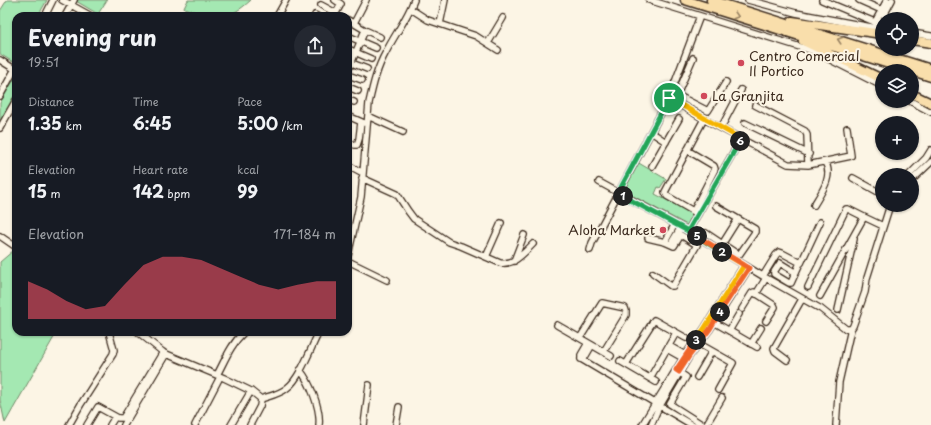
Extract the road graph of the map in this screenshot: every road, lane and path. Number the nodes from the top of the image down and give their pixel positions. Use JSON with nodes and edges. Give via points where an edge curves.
{"nodes":[{"id":1,"x":54,"y":0,"type":"edge"},
{"id":2,"x":62,"y":0,"type":"edge"},
{"id":3,"x":286,"y":0,"type":"edge"},
{"id":4,"x":335,"y":0,"type":"edge"},
{"id":5,"x":366,"y":0,"type":"edge"},
{"id":6,"x":414,"y":0,"type":"edge"},
{"id":7,"x":445,"y":0,"type":"edge"},
{"id":8,"x":649,"y":0,"type":"edge"},
{"id":9,"x":685,"y":0,"type":"edge"},
{"id":10,"x":711,"y":0,"type":"edge"},
{"id":11,"x":748,"y":0,"type":"edge"},
{"id":12,"x":822,"y":0,"type":"edge"},
{"id":13,"x":859,"y":0,"type":"edge"},
{"id":14,"x":887,"y":0,"type":"edge"},
{"id":15,"x":892,"y":0,"type":"edge"},
{"id":16,"x":72,"y":2,"type":"edge"},
{"id":17,"x":321,"y":5,"type":"dead end"},
{"id":18,"x":884,"y":11,"type":"junction"},
{"id":19,"x":46,"y":12,"type":"edge"},
{"id":20,"x":67,"y":12,"type":"edge"},
{"id":21,"x":86,"y":12,"type":"edge"},
{"id":22,"x":279,"y":12,"type":"edge"},
{"id":23,"x":332,"y":12,"type":"edge"},
{"id":24,"x":338,"y":12,"type":"edge"},
{"id":25,"x":410,"y":12,"type":"junction"},
{"id":26,"x":700,"y":16,"type":"junction"},
{"id":27,"x":503,"y":18,"type":"dead end"},
{"id":28,"x":875,"y":22,"type":"edge"},
{"id":29,"x":354,"y":23,"type":"joint"},
{"id":30,"x":774,"y":23,"type":"junction"},
{"id":31,"x":440,"y":24,"type":"junction"},
{"id":32,"x":875,"y":28,"type":"edge"},
{"id":33,"x":365,"y":30,"type":"junction"},
{"id":34,"x":875,"y":33,"type":"edge"},
{"id":35,"x":919,"y":34,"type":"edge"},
{"id":36,"x":931,"y":36,"type":"edge"},
{"id":37,"x":380,"y":37,"type":"dead end"},
{"id":38,"x":352,"y":38,"type":"edge"},
{"id":39,"x":360,"y":41,"type":"junction"},
{"id":40,"x":919,"y":41,"type":"edge"},
{"id":41,"x":488,"y":43,"type":"junction"},
{"id":42,"x":931,"y":43,"type":"edge"},
{"id":43,"x":376,"y":48,"type":"dead end"},
{"id":44,"x":352,"y":50,"type":"edge"},
{"id":45,"x":498,"y":50,"type":"dead end"},
{"id":46,"x":356,"y":52,"type":"junction"},
{"id":47,"x":692,"y":58,"type":"dead end"},
{"id":48,"x":352,"y":59,"type":"edge"},
{"id":49,"x":371,"y":59,"type":"dead end"},
{"id":50,"x":0,"y":60,"type":"edge"},
{"id":51,"x":352,"y":63,"type":"edge"},
{"id":52,"x":891,"y":64,"type":"edge"},
{"id":53,"x":12,"y":67,"type":"edge"},
{"id":54,"x":367,"y":69,"type":"dead end"},
{"id":55,"x":931,"y":69,"type":"edge"},
{"id":56,"x":919,"y":74,"type":"edge"},
{"id":57,"x":875,"y":75,"type":"edge"},
{"id":58,"x":12,"y":76,"type":"edge"},
{"id":59,"x":352,"y":76,"type":"edge"},
{"id":60,"x":931,"y":78,"type":"edge"},
{"id":61,"x":362,"y":80,"type":"dead end"},
{"id":62,"x":726,"y":82,"type":"dead end"},
{"id":63,"x":875,"y":82,"type":"edge"},
{"id":64,"x":352,"y":89,"type":"edge"},
{"id":65,"x":675,"y":90,"type":"junction"},
{"id":66,"x":741,"y":90,"type":"dead end"},
{"id":67,"x":358,"y":91,"type":"dead end"},
{"id":68,"x":0,"y":96,"type":"edge"},
{"id":69,"x":919,"y":97,"type":"edge"},
{"id":70,"x":669,"y":98,"type":"junction"},
{"id":71,"x":931,"y":103,"type":"edge"},
{"id":72,"x":755,"y":105,"type":"dead end"},
{"id":73,"x":919,"y":106,"type":"edge"},
{"id":74,"x":12,"y":107,"type":"edge"},
{"id":75,"x":931,"y":112,"type":"edge"},
{"id":76,"x":368,"y":116,"type":"junction"},
{"id":77,"x":352,"y":118,"type":"edge"},
{"id":78,"x":679,"y":118,"type":"dead end"},
{"id":79,"x":704,"y":119,"type":"junction"},
{"id":80,"x":361,"y":122,"type":"junction"},
{"id":81,"x":745,"y":123,"type":"dead end"},
{"id":82,"x":367,"y":124,"type":"junction"},
{"id":83,"x":0,"y":128,"type":"edge"},
{"id":84,"x":721,"y":128,"type":"junction"},
{"id":85,"x":847,"y":128,"type":"dead end"},
{"id":86,"x":404,"y":132,"type":"dead end"},
{"id":87,"x":650,"y":134,"type":"junction"},
{"id":88,"x":741,"y":139,"type":"junction"},
{"id":89,"x":666,"y":142,"type":"junction"},
{"id":90,"x":352,"y":144,"type":"edge"},
{"id":91,"x":687,"y":150,"type":"junction"},
{"id":92,"x":931,"y":152,"type":"edge"},
{"id":93,"x":808,"y":154,"type":"junction"},
{"id":94,"x":825,"y":162,"type":"junction"},
{"id":95,"x":931,"y":162,"type":"edge"},
{"id":96,"x":808,"y":165,"type":"junction"},
{"id":97,"x":652,"y":166,"type":"dead end"},
{"id":98,"x":917,"y":168,"type":"edge"},
{"id":99,"x":352,"y":169,"type":"edge"},
{"id":100,"x":919,"y":173,"type":"edge"},
{"id":101,"x":363,"y":176,"type":"junction"},
{"id":102,"x":853,"y":178,"type":"dead end"},
{"id":103,"x":599,"y":182,"type":"dead end"},
{"id":104,"x":875,"y":190,"type":"edge"},
{"id":105,"x":618,"y":193,"type":"junction"},
{"id":106,"x":814,"y":205,"type":"dead end"},
{"id":107,"x":716,"y":206,"type":"dead end"},
{"id":108,"x":695,"y":208,"type":"dead end"},
{"id":109,"x":888,"y":212,"type":"edge"},
{"id":110,"x":698,"y":214,"type":"junction"},
{"id":111,"x":864,"y":217,"type":"junction"},
{"id":112,"x":738,"y":219,"type":"junction"},
{"id":113,"x":820,"y":222,"type":"dead end"},
{"id":114,"x":501,"y":223,"type":"dead end"},
{"id":115,"x":678,"y":226,"type":"junction"},
{"id":116,"x":883,"y":226,"type":"junction"},
{"id":117,"x":688,"y":231,"type":"junction"},
{"id":118,"x":856,"y":231,"type":"junction"},
{"id":119,"x":706,"y":233,"type":"dead end"},
{"id":120,"x":524,"y":235,"type":"dead end"},
{"id":121,"x":0,"y":236,"type":"edge"},
{"id":122,"x":352,"y":238,"type":"edge"},
{"id":123,"x":648,"y":238,"type":"dead end"},
{"id":124,"x":12,"y":244,"type":"edge"},
{"id":125,"x":533,"y":244,"type":"dead end"},
{"id":126,"x":668,"y":244,"type":"junction"},
{"id":127,"x":722,"y":244,"type":"junction"},
{"id":128,"x":718,"y":249,"type":"junction"},
{"id":129,"x":590,"y":250,"type":"dead end"},
{"id":130,"x":486,"y":257,"type":"junction"},
{"id":131,"x":514,"y":261,"type":"junction"},
{"id":132,"x":352,"y":262,"type":"edge"},
{"id":133,"x":800,"y":264,"type":"dead end"},
{"id":134,"x":746,"y":266,"type":"junction"},
{"id":135,"x":793,"y":271,"type":"dead end"},
{"id":136,"x":653,"y":273,"type":"dead end"},
{"id":137,"x":764,"y":277,"type":"junction"},
{"id":138,"x":387,"y":280,"type":"dead end"},
{"id":139,"x":808,"y":287,"type":"dead end"},
{"id":140,"x":756,"y":294,"type":"junction"},
{"id":141,"x":820,"y":296,"type":"dead end"},
{"id":142,"x":802,"y":299,"type":"junction"},
{"id":143,"x":838,"y":310,"type":"dead end"},
{"id":144,"x":766,"y":321,"type":"dead end"},
{"id":145,"x":714,"y":322,"type":"junction"},
{"id":146,"x":557,"y":325,"type":"dead end"},
{"id":147,"x":761,"y":328,"type":"dead end"},
{"id":148,"x":851,"y":329,"type":"junction"},
{"id":149,"x":729,"y":331,"type":"junction"},
{"id":150,"x":676,"y":333,"type":"junction"},
{"id":151,"x":110,"y":336,"type":"edge"},
{"id":152,"x":143,"y":336,"type":"edge"},
{"id":153,"x":239,"y":336,"type":"edge"},
{"id":154,"x":317,"y":336,"type":"edge"},
{"id":155,"x":580,"y":338,"type":"junction"},
{"id":156,"x":686,"y":338,"type":"dead end"},
{"id":157,"x":697,"y":342,"type":"junction"},
{"id":158,"x":590,"y":344,"type":"junction"},
{"id":159,"x":668,"y":347,"type":"junction"},
{"id":160,"x":604,"y":351,"type":"junction"},
{"id":161,"x":712,"y":351,"type":"junction"},
{"id":162,"x":164,"y":353,"type":"junction"},
{"id":163,"x":611,"y":356,"type":"dead end"},
{"id":164,"x":684,"y":356,"type":"junction"},
{"id":165,"x":787,"y":360,"type":"dead end"},
{"id":166,"x":620,"y":361,"type":"dead end"},
{"id":167,"x":626,"y":364,"type":"junction"},
{"id":168,"x":300,"y":370,"type":"junction"},
{"id":169,"x":678,"y":371,"type":"junction"},
{"id":170,"x":219,"y":376,"type":"junction"},
{"id":171,"x":697,"y":377,"type":"dead end"},
{"id":172,"x":650,"y":378,"type":"junction"},
{"id":173,"x":656,"y":382,"type":"dead end"},
{"id":174,"x":369,"y":385,"type":"dead end"},
{"id":175,"x":718,"y":390,"type":"dead end"},
{"id":176,"x":251,"y":391,"type":"junction"},
{"id":177,"x":722,"y":398,"type":"dead end"},
{"id":178,"x":261,"y":399,"type":"junction"},
{"id":179,"x":658,"y":404,"type":"junction"},
{"id":180,"x":398,"y":407,"type":"dead end"},
{"id":181,"x":115,"y":417,"type":"junction"},
{"id":182,"x":69,"y":425,"type":"edge"},
{"id":183,"x":87,"y":425,"type":"edge"},
{"id":184,"x":110,"y":425,"type":"edge"},
{"id":185,"x":124,"y":425,"type":"edge"},
{"id":186,"x":195,"y":425,"type":"edge"},
{"id":187,"x":231,"y":425,"type":"edge"},
{"id":188,"x":250,"y":425,"type":"edge"},
{"id":189,"x":320,"y":425,"type":"edge"},
{"id":190,"x":364,"y":425,"type":"edge"},
{"id":191,"x":396,"y":425,"type":"edge"},
{"id":192,"x":642,"y":425,"type":"edge"},
{"id":193,"x":651,"y":425,"type":"edge"},
{"id":194,"x":692,"y":425,"type":"edge"},
{"id":195,"x":705,"y":425,"type":"edge"},
{"id":196,"x":836,"y":425,"type":"edge"}],
"edges":[{"from":1,"to":19,"type":"street"},
{"from":2,"to":16,"type":"street"},
{"from":3,"to":22,"type":"street"},
{"from":4,"to":24,"type":"street","via":[[341,4]]},
{"from":5,"to":29,"type":"street"},
{"from":6,"to":25,"type":"street"},
{"from":7,"to":31,"type":"street"},
{"from":8,"to":26,"type":"street"},
{"from":9,"to":30,"type":"highway","one_way":true},
{"from":10,"to":30,"type":"highway"},
{"from":11,"to":32,"type":"street","via":[[796,13]]},
{"from":12,"to":28,"type":"street"},
{"from":13,"to":18,"type":"street"},
{"from":14,"to":18,"type":"street"},
{"from":15,"to":18,"type":"street"},
{"from":16,"to":20,"type":"street"},
{"from":16,"to":21,"type":"street"},
{"from":17,"to":23,"type":"street"},
{"from":25,"to":31,"type":"street"},
{"from":25,"to":76,"type":"street","via":[[386,52],[376,76]]},
{"from":26,"to":63,"type":"street","via":[[813,51]]},
{"from":26,"to":65,"type":"street"},
{"from":27,"to":41,"type":"street"},
{"from":29,"to":33,"type":"street"},
{"from":30,"to":34,"type":"highway","via":[[794,21]]},
{"from":30,"to":52,"type":"highway"},
{"from":55,"to":30,"type":"highway","one_way":true},
{"from":30,"to":57,"type":"highway"},
{"from":31,"to":41,"type":"street","via":[[469,32]]},
{"from":33,"to":37,"type":"street"},
{"from":33,"to":39,"type":"street"},
{"from":35,"to":36,"type":"street"},
{"from":38,"to":39,"type":"street"},
{"from":39,"to":43,"type":"street"},
{"from":39,"to":46,"type":"street"},
{"from":40,"to":42,"type":"highway"},
{"from":41,"to":45,"type":"street"},
{"from":44,"to":46,"type":"street"},
{"from":46,"to":48,"type":"street"},
{"from":46,"to":49,"type":"street"},
{"from":47,"to":65,"type":"street"},
{"from":50,"to":53,"type":"street"},
{"from":51,"to":54,"type":"street"},
{"from":56,"to":60,"type":"highway"},
{"from":58,"to":68,"type":"street"},
{"from":59,"to":61,"type":"street"},
{"from":62,"to":65,"type":"street","via":[[708,111],[677,95]]},
{"from":64,"to":67,"type":"street"},
{"from":65,"to":70,"type":"street"},
{"from":66,"to":84,"type":"street"},
{"from":69,"to":71,"type":"highway"},
{"from":70,"to":79,"type":"street"},
{"from":70,"to":87,"type":"street"},
{"from":72,"to":93,"type":"street","via":[[805,131]]},
{"from":73,"to":75,"type":"street"},
{"from":74,"to":83,"type":"street"},
{"from":76,"to":82,"type":"street"},
{"from":76,"to":86,"type":"street"},
{"from":77,"to":80,"type":"street"},
{"from":78,"to":89,"type":"street"},
{"from":79,"to":84,"type":"street"},
{"from":79,"to":91,"type":"street"},
{"from":80,"to":82,"type":"street"},
{"from":80,"to":90,"type":"street","via":[[357,145]]},
{"from":81,"to":93,"type":"street"},
{"from":82,"to":101,"type":"street"},
{"from":84,"to":88,"type":"street"},
{"from":85,"to":94,"type":"street","via":[[851,156]]},
{"from":87,"to":89,"type":"street"},
{"from":87,"to":105,"type":"street"},
{"from":88,"to":96,"type":"street","via":[[788,164]]},
{"from":88,"to":110,"type":"street"},
{"from":89,"to":97,"type":"street"},
{"from":91,"to":108,"type":"street","via":[[716,169]]},
{"from":91,"to":110,"type":"street","via":[[667,188],[666,196]]},
{"from":92,"to":98,"type":"street"},
{"from":93,"to":96,"type":"street"},
{"from":94,"to":96,"type":"street"},
{"from":94,"to":106,"type":"street","via":[[828,167],[827,178]]},
{"from":95,"to":100,"type":"street"},
{"from":99,"to":101,"type":"street"},
{"from":101,"to":122,"type":"street"},
{"from":101,"to":130,"type":"street","via":[[397,194],[414,219],[449,242]]},
{"from":102,"to":104,"type":"street"},
{"from":103,"to":105,"type":"street"},
{"from":105,"to":115,"type":"street"},
{"from":105,"to":129,"type":"street"},
{"from":107,"to":112,"type":"street"},
{"from":109,"to":116,"type":"street"},
{"from":110,"to":117,"type":"street"},
{"from":111,"to":116,"type":"street"},
{"from":111,"to":118,"type":"street"},
{"from":111,"to":139,"type":"street","via":[[846,209]]},
{"from":112,"to":127,"type":"street"},
{"from":112,"to":127,"type":"street","via":[[756,232],[739,255]]},
{"from":113,"to":137,"type":"street","via":[[801,263],[779,252]]},
{"from":114,"to":130,"type":"street"},
{"from":115,"to":117,"type":"street"},
{"from":115,"to":126,"type":"street"},
{"from":116,"to":148,"type":"street","via":[[867,278],[866,292]]},
{"from":117,"to":128,"type":"street"},
{"from":118,"to":141,"type":"street"},
{"from":118,"to":143,"type":"street"},
{"from":119,"to":127,"type":"street"},
{"from":120,"to":131,"type":"street"},
{"from":121,"to":124,"type":"street"},
{"from":123,"to":126,"type":"street"},
{"from":125,"to":131,"type":"street"},
{"from":126,"to":136,"type":"street","via":[[674,246],[681,235],[697,245],[673,286]]},
{"from":127,"to":128,"type":"street"},
{"from":128,"to":134,"type":"street"},
{"from":130,"to":131,"type":"street","via":[[504,264]]},
{"from":132,"to":138,"type":"street"},
{"from":133,"to":135,"type":"street","via":[[791,283],[774,272],[780,263]]},
{"from":134,"to":137,"type":"street"},
{"from":134,"to":145,"type":"street"},
{"from":134,"to":157,"type":"street"},
{"from":137,"to":140,"type":"street"},
{"from":137,"to":142,"type":"street"},
{"from":140,"to":144,"type":"street","via":[[775,307]]},
{"from":140,"to":149,"type":"street","via":[[753,292]]},
{"from":142,"to":148,"type":"street","via":[[821,309],[846,329]]},
{"from":142,"to":165,"type":"street","via":[[774,348],[774,351]]},
{"from":145,"to":149,"type":"street"},
{"from":145,"to":157,"type":"street","via":[[708,333]]},
{"from":146,"to":155,"type":"street"},
{"from":147,"to":149,"type":"street","via":[[754,345]]},
{"from":148,"to":196,"type":"street","via":[[839,382]]},
{"from":150,"to":156,"type":"street"},
{"from":150,"to":159,"type":"street"},
{"from":150,"to":167,"type":"street","via":[[654,320]]},
{"from":151,"to":182,"type":"street","via":[[113,354]]},
{"from":152,"to":162,"type":"street"},
{"from":153,"to":170,"type":"street","via":[[231,347]]},
{"from":154,"to":168,"type":"street"},
{"from":155,"to":158,"type":"street"},
{"from":155,"to":160,"type":"street","via":[[602,303],[622,307],[626,314]]},
{"from":157,"to":161,"type":"street"},
{"from":157,"to":164,"type":"street"},
{"from":157,"to":169,"type":"street"},
{"from":158,"to":160,"type":"street"},
{"from":158,"to":179,"type":"street","via":[[580,359]]},
{"from":159,"to":164,"type":"street"},
{"from":159,"to":172,"type":"street"},
{"from":160,"to":163,"type":"street"},
{"from":161,"to":171,"type":"street"},
{"from":161,"to":175,"type":"street","via":[[733,363]]},
{"from":162,"to":170,"type":"street"},
{"from":162,"to":181,"type":"street","via":[[123,418]]},
{"from":162,"to":185,"type":"street"},
{"from":164,"to":169,"type":"street"},
{"from":166,"to":167,"type":"street"},
{"from":167,"to":172,"type":"street"},
{"from":168,"to":178,"type":"street","via":[[288,388]]},
{"from":168,"to":189,"type":"street","via":[[307,380],[318,410]]},
{"from":169,"to":179,"type":"street"},
{"from":169,"to":195,"type":"street","via":[[686,377],[670,404]]},
{"from":170,"to":176,"type":"street"},
{"from":170,"to":186,"type":"street"},
{"from":172,"to":173,"type":"street"},
{"from":174,"to":190,"type":"street"},
{"from":176,"to":178,"type":"street"},
{"from":176,"to":187,"type":"street"},
{"from":177,"to":195,"type":"street"},
{"from":178,"to":188,"type":"street"},
{"from":179,"to":192,"type":"street"},
{"from":179,"to":193,"type":"street"},
{"from":179,"to":194,"type":"street"},
{"from":180,"to":191,"type":"street"},
{"from":181,"to":183,"type":"street","via":[[99,405]]},
{"from":181,"to":184,"type":"street"}]}
